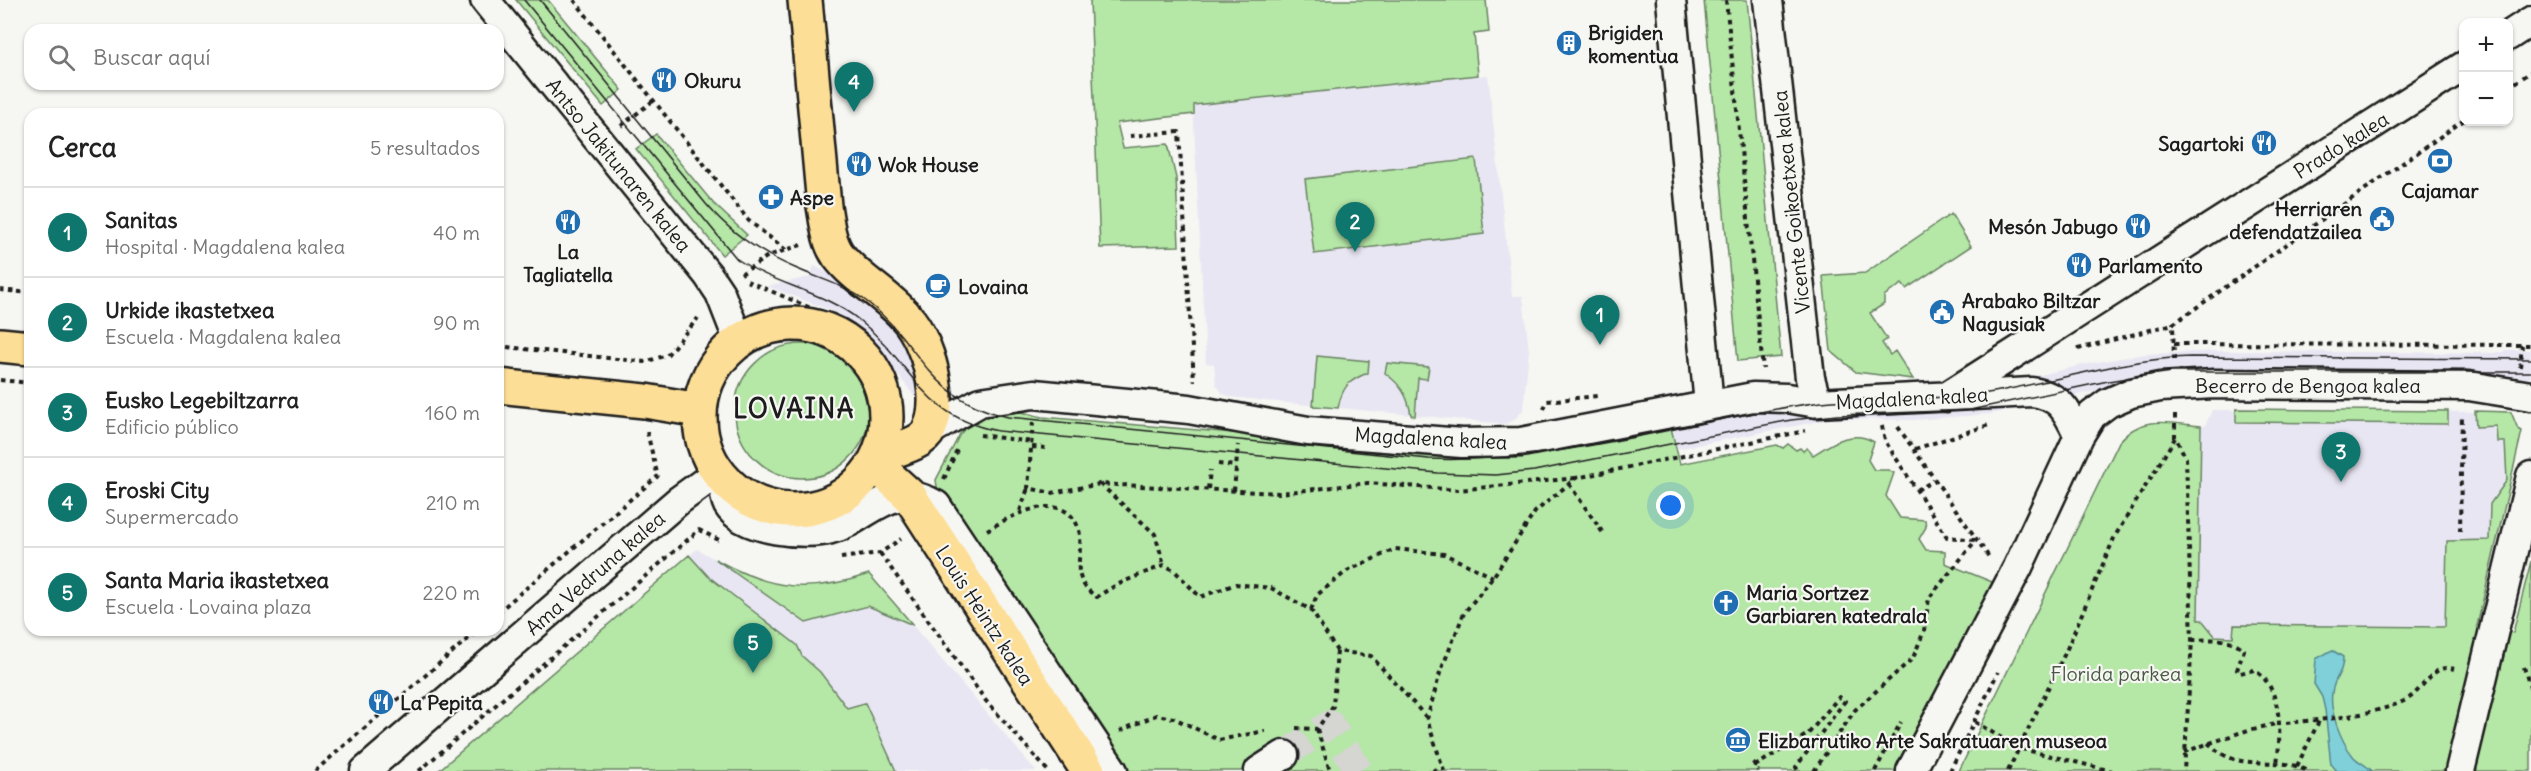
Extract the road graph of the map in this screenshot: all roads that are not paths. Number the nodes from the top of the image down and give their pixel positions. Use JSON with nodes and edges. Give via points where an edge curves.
{"nodes":[{"id":1,"x":485,"y":0,"type":"edge"},
{"id":2,"x":805,"y":0,"type":"edge"},
{"id":3,"x":1671,"y":0,"type":"edge"},
{"id":4,"x":1768,"y":0,"type":"edge"},
{"id":5,"x":2531,"y":21,"type":"edge"},
{"id":6,"x":2513,"y":33,"type":"edge"},
{"id":7,"x":2459,"y":69,"type":"edge"},
{"id":8,"x":738,"y":339,"type":"junction"},
{"id":9,"x":0,"y":345,"type":"edge"},
{"id":10,"x":24,"y":347,"type":"edge"},
{"id":11,"x":504,"y":387,"type":"edge"},
{"id":12,"x":2531,"y":396,"type":"edge"},
{"id":13,"x":1944,"y":398,"type":"junction"},
{"id":14,"x":1816,"y":403,"type":"junction"},
{"id":15,"x":1709,"y":405,"type":"junction"},
{"id":16,"x":699,"y":410,"type":"junction"},
{"id":17,"x":2085,"y":426,"type":"junction"},
{"id":18,"x":929,"y":431,"type":"junction"},
{"id":19,"x":879,"y":460,"type":"junction"},
{"id":20,"x":721,"y":475,"type":"junction"},
{"id":21,"x":2531,"y":476,"type":"edge"},
{"id":22,"x":909,"y":495,"type":"junction"},
{"id":23,"x":1280,"y":742,"type":"tunnel mouth"},
{"id":24,"x":365,"y":771,"type":"edge"},
{"id":25,"x":1088,"y":771,"type":"edge"},
{"id":26,"x":1113,"y":771,"type":"edge"},
{"id":27,"x":1259,"y":771,"type":"edge"},
{"id":28,"x":1911,"y":771,"type":"edge"},
{"id":29,"x":2460,"y":771,"type":"edge"}],
"edges":[{"from":1,"to":8,"type":"street","name":"Antso Jakitunaren kalea","via":[[708,274]]},
{"from":2,"to":18,"type":"main road","via":[[830,238],[838,255],[908,319],[921,342],[934,379]]},
{"from":3,"to":15,"type":"street"},
{"from":4,"to":14,"type":"street","name":"Vicente Goikoetxea kalea","via":[[1810,378]]},
{"from":5,"to":6,"type":"street"},
{"from":7,"to":13,"type":"street","name":"Prado kalea"},
{"from":8,"to":16,"type":"main road","via":[[718,358],[705,382]]},
{"from":8,"to":19,"type":"main road","via":[[767,324],[785,322],[804,324],[848,343],[879,378],[884,397]]},
{"from":9,"to":10,"type":"main road"},
{"from":11,"to":16,"type":"main road"},
{"from":12,"to":17,"type":"street","name":"Becerro de Bengoa kalea","via":[[2469,386],[2418,384],[2174,386],[2131,393]]},
{"from":13,"to":14,"type":"street","name":"Magdalena kalea"},
{"from":13,"to":17,"type":"street","name":"Magdalena kalea","via":[[2047,394]]},
{"from":14,"to":15,"type":"street","name":"Magdalena kalea","via":[[1754,397]]},
{"from":15,"to":18,"type":"street","name":"Magdalena kalea","via":[[1521,442],[1462,443],[1308,431],[1189,409],[1034,394],[980,402]]},
{"from":16,"to":20,"type":"main road","via":[[700,432],[707,453]]},
{"from":17,"to":28,"type":"street","via":[[2018,567]]},
{"from":18,"to":19,"type":"main road","name":"Magdalena kalea"},
{"from":19,"to":20,"type":"main road","via":[[863,482],[845,495],[821,506],[794,510],[767,506],[743,495]]},
{"from":19,"to":22,"type":"main road","name":"Louis Heintz kalea"},
{"from":20,"to":22,"type":"street","via":[[729,507],[746,519],[784,531],[831,530],[885,501]]},
{"from":20,"to":24,"type":"street","name":"Ama Vedruna kalea","via":[[678,501]]},
{"from":21,"to":29,"type":"street"},
{"from":22,"to":25,"type":"main road","name":"Louis Heintz kalea"},
{"from":22,"to":26,"type":"street","via":[[927,499],[944,514]]},
{"from":23,"to":27,"type":"street"}]}
